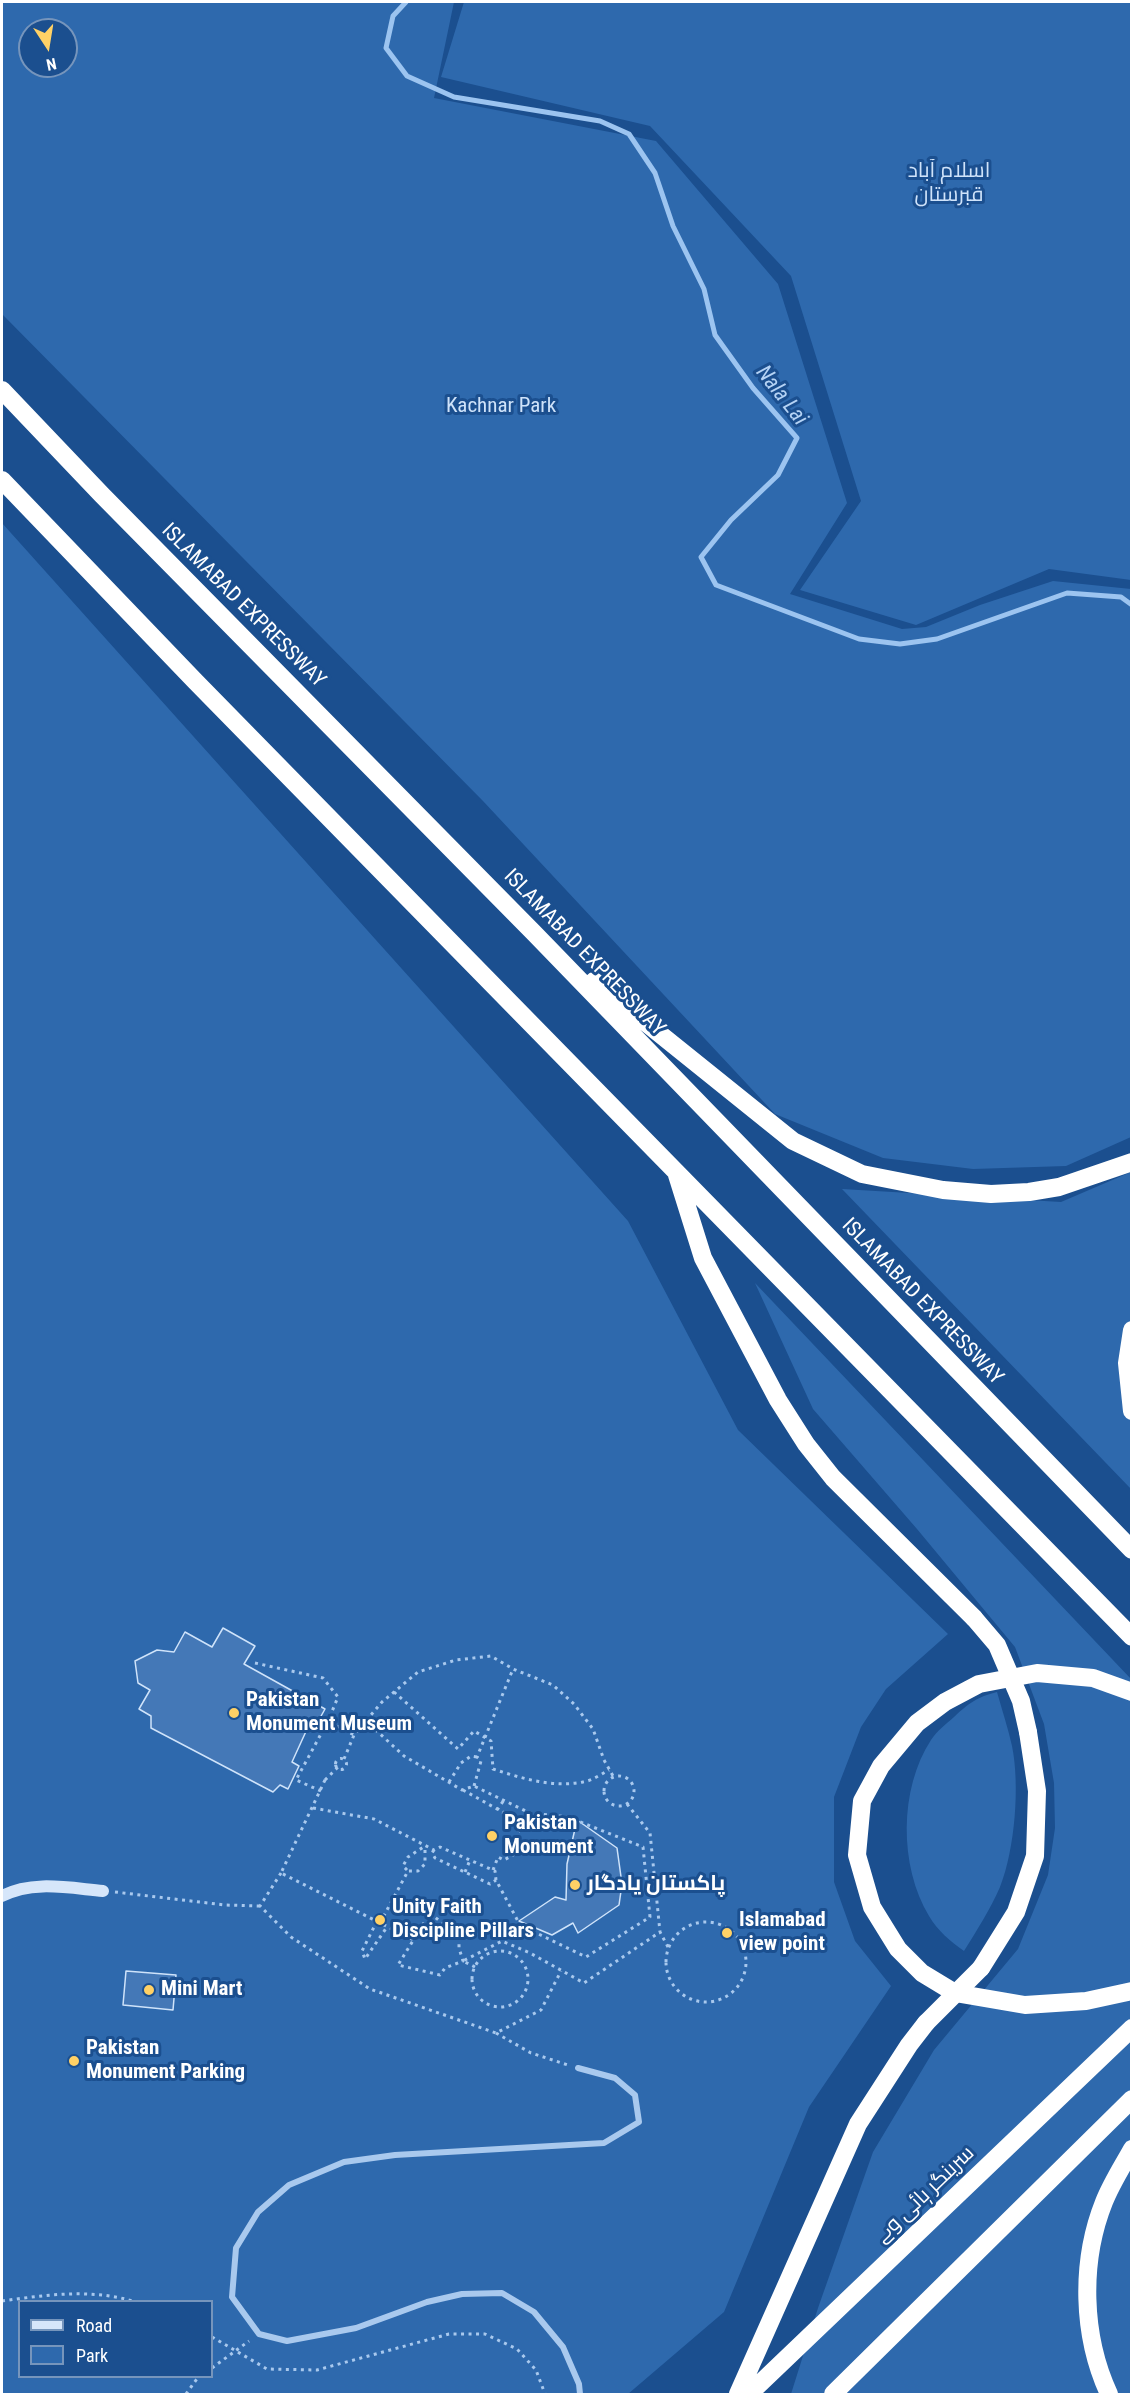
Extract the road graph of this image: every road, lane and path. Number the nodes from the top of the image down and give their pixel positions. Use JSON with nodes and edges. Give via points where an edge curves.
{"nodes":[{"id":1,"x":2,"y":390,"type":"edge"},
{"id":2,"x":2,"y":480,"type":"edge"},
{"id":3,"x":534,"y":933,"type":"junction"},
{"id":4,"x":1131,"y":1162,"type":"edge"},
{"id":5,"x":676,"y":1170,"type":"junction"},
{"id":6,"x":1131,"y":1330,"type":"edge"},
{"id":7,"x":1131,"y":1411,"type":"edge"},
{"id":8,"x":1131,"y":1550,"type":"edge"},
{"id":9,"x":1131,"y":1636,"type":"edge"},
{"id":10,"x":255,"y":1663,"type":"dead end"},
{"id":11,"x":513,"y":1670,"type":"junction"},
{"id":12,"x":394,"y":1692,"type":"junction"},
{"id":13,"x":1131,"y":1692,"type":"edge"},
{"id":14,"x":328,"y":1720,"type":"junction"},
{"id":15,"x":366,"y":1721,"type":"junction"},
{"id":16,"x":354,"y":1736,"type":"junction"},
{"id":17,"x":484,"y":1738,"type":"junction"},
{"id":18,"x":477,"y":1757,"type":"junction"},
{"id":19,"x":344,"y":1759,"type":"junction"},
{"id":20,"x":338,"y":1767,"type":"junction"},
{"id":21,"x":609,"y":1770,"type":"junction"},
{"id":22,"x":614,"y":1776,"type":"junction"},
{"id":23,"x":449,"y":1782,"type":"junction"},
{"id":24,"x":474,"y":1786,"type":"junction"},
{"id":25,"x":462,"y":1790,"type":"junction"},
{"id":26,"x":321,"y":1791,"type":"junction"},
{"id":27,"x":504,"y":1800,"type":"junction"},
{"id":28,"x":627,"y":1804,"type":"junction"},
{"id":29,"x":313,"y":1808,"type":"junction"},
{"id":30,"x":497,"y":1810,"type":"junction"},
{"id":31,"x":530,"y":1813,"type":"junction"},
{"id":32,"x":523,"y":1823,"type":"junction"},
{"id":33,"x":425,"y":1846,"type":"junction"},
{"id":34,"x":434,"y":1850,"type":"junction"},
{"id":35,"x":470,"y":1860,"type":"junction"},
{"id":36,"x":407,"y":1870,"type":"dead end"},
{"id":37,"x":493,"y":1870,"type":"junction"},
{"id":38,"x":465,"y":1872,"type":"junction"},
{"id":39,"x":281,"y":1873,"type":"junction"},
{"id":40,"x":496,"y":1880,"type":"junction"},
{"id":41,"x":103,"y":1891,"type":"joint"},
{"id":42,"x":2,"y":1896,"type":"edge"},
{"id":43,"x":260,"y":1906,"type":"junction"},
{"id":44,"x":378,"y":1922,"type":"junction"},
{"id":45,"x":387,"y":1927,"type":"junction"},
{"id":46,"x":660,"y":1932,"type":"junction"},
{"id":47,"x":414,"y":1940,"type":"junction"},
{"id":48,"x":668,"y":1947,"type":"junction"},
{"id":49,"x":463,"y":1961,"type":"junction"},
{"id":50,"x":475,"y":1967,"type":"junction"},
{"id":51,"x":561,"y":1971,"type":"junction"},
{"id":52,"x":1131,"y":1991,"type":"edge"},
{"id":53,"x":1131,"y":2028,"type":"edge"},
{"id":54,"x":496,"y":2033,"type":"junction"},
{"id":55,"x":578,"y":2068,"type":"joint"},
{"id":56,"x":1131,"y":2100,"type":"edge"},
{"id":57,"x":1131,"y":2149,"type":"edge"},
{"id":58,"x":130,"y":2300,"type":"edge"},
{"id":59,"x":2,"y":2301,"type":"edge"},
{"id":60,"x":259,"y":2334,"type":"junction"},
{"id":61,"x":213,"y":2338,"type":"edge"},
{"id":62,"x":235,"y":2351,"type":"junction"},
{"id":63,"x":213,"y":2367,"type":"edge"},
{"id":64,"x":198,"y":2378,"type":"edge"},
{"id":65,"x":186,"y":2394,"type":"edge"},
{"id":66,"x":545,"y":2394,"type":"edge"},
{"id":67,"x":580,"y":2394,"type":"edge"},
{"id":68,"x":738,"y":2394,"type":"edge"},
{"id":69,"x":749,"y":2394,"type":"edge"},
{"id":70,"x":833,"y":2394,"type":"edge"},
{"id":71,"x":1109,"y":2394,"type":"edge"}],
"edges":[{"from":1,"to":3,"type":"highway","name":"ISLAMABAD EXPRESSWAY"},
{"from":2,"to":5,"type":"highway"},
{"from":3,"to":4,"type":"highway","via":[[793,1141],[862,1174],[943,1190],[991,1194],[1059,1187]]},
{"from":3,"to":8,"type":"highway","name":"ISLAMABAD EXPRESSWAY"},
{"from":5,"to":9,"type":"highway"},
{"from":5,"to":68,"type":"highway","bridge":true,"via":[[703,1258],[778,1400],[806,1444],[833,1478],[997,1645],[1021,1701],[1037,1791],[1035,1856],[1016,1912],[981,1968],[909,2045],[858,2124]]},
{"from":6,"to":7,"type":"highway","via":[[1127,1363]]},
{"from":10,"to":14,"type":"path","via":[[323,1678],[338,1697]]},
{"from":11,"to":12,"type":"path","via":[[491,1656],[456,1660],[418,1672]]},
{"from":11,"to":17,"type":"path"},
{"from":11,"to":21,"type":"path","via":[[553,1685],[574,1704],[593,1729]]},
{"from":12,"to":15,"type":"path"},
{"from":12,"to":17,"type":"path","via":[[458,1749],[474,1731]]},
{"from":13,"to":52,"type":"highway","via":[[1093,1678],[1037,1673],[979,1684],[945,1702],[917,1723],[881,1766],[862,1801],[857,1855],[872,1907],[898,1949],[922,1973],[955,1993],[1025,2005],[1086,2001]]},
{"from":14,"to":16,"type":"path"},
{"from":14,"to":26,"type":"path","via":[[296,1780]]},
{"from":15,"to":16,"type":"path"},
{"from":15,"to":23,"type":"path","via":[[404,1756]]},
{"from":16,"to":19,"type":"path"},
{"from":17,"to":18,"type":"path"},
{"from":17,"to":21,"type":"path","via":[[491,1741],[492,1769],[531,1781],[584,1782]]},
{"from":18,"to":23,"type":"path","via":[[471,1756],[461,1763]]},
{"from":18,"to":24,"type":"path","via":[[481,1761]]},
{"from":19,"to":20,"type":"path","via":[[337,1760]]},
{"from":19,"to":20,"type":"path","via":[[346,1766]]},
{"from":20,"to":26,"type":"path","via":[[325,1780]]},
{"from":21,"to":22,"type":"path"},
{"from":22,"to":28,"type":"path","via":[[631,1782],[634,1791]]},
{"from":22,"to":28,"type":"path","via":[[606,1783],[605,1797],[617,1806]]},
{"from":23,"to":25,"type":"path"},
{"from":24,"to":25,"type":"path"},
{"from":24,"to":27,"type":"path"},
{"from":25,"to":30,"type":"path"},
{"from":26,"to":29,"type":"path"},
{"from":27,"to":30,"type":"path"},
{"from":27,"to":31,"type":"path"},
{"from":28,"to":46,"type":"path","via":[[650,1833]]},
{"from":29,"to":33,"type":"path","via":[[374,1819]]},
{"from":29,"to":39,"type":"path"},
{"from":30,"to":32,"type":"path"},
{"from":31,"to":32,"type":"path"},
{"from":31,"to":40,"type":"path","via":[[568,1817],[643,1847],[650,1917],[586,1957],[520,1925]]},
{"from":32,"to":37,"type":"path","via":[[515,1839],[520,1851],[504,1860],[498,1857]]},
{"from":33,"to":34,"type":"path"},
{"from":33,"to":36,"type":"path","via":[[408,1857],[403,1866]]},
{"from":33,"to":44,"type":"path","via":[[425,1864],[418,1871],[408,1871]]},
{"from":34,"to":35,"type":"path","via":[[440,1847]]},
{"from":34,"to":38,"type":"path","via":[[435,1858]]},
{"from":35,"to":37,"type":"path"},
{"from":35,"to":38,"type":"path"},
{"from":37,"to":40,"type":"path"},
{"from":38,"to":40,"type":"path","via":[[490,1884]]},
{"from":39,"to":43,"type":"path"},
{"from":39,"to":44,"type":"path"},
{"from":41,"to":42,"type":"street","via":[[36,1886]]},
{"from":41,"to":43,"type":"path"},
{"from":43,"to":54,"type":"path","via":[[291,1937],[370,1989]]},
{"from":44,"to":45,"type":"path"},
{"from":44,"to":45,"type":"path","via":[[362,1951],[365,1959]]},
{"from":45,"to":47,"type":"path"},
{"from":46,"to":48,"type":"path"},
{"from":46,"to":51,"type":"path","via":[[584,1983]]},
{"from":47,"to":49,"type":"path","via":[[430,1913],[459,1937]]},
{"from":47,"to":49,"type":"path","via":[[398,1965],[440,1975],[445,1968]]},
{"from":48,"to":48,"type":"path","via":[[681,1929],[692,1923],[719,1923],[731,1929],[746,1952],[743,1978],[736,1989],[713,2002],[687,1998],[668,1978]]},
{"from":49,"to":50,"type":"path"},
{"from":49,"to":51,"type":"path","via":[[502,1941]]},
{"from":50,"to":50,"type":"path","via":[[491,1952],[509,1952],[524,1962],[527,1989],[516,2003],[507,2007],[488,2005],[475,1991]]},
{"from":51,"to":54,"type":"path","via":[[540,2010]]},
{"from":53,"to":69,"type":"highway","name":"سرینگر ہائی وے"},
{"from":54,"to":55,"type":"path","via":[[531,2053]]},
{"from":55,"to":60,"type":"street","via":[[615,2078],[635,2095],[639,2122],[604,2143],[385,2156],[344,2162],[289,2185],[258,2212],[236,2248],[232,2297]]},
{"from":56,"to":70,"type":"highway"},
{"from":57,"to":71,"type":"highway","via":[[1104,2201],[1095,2229],[1086,2286],[1095,2353]]},
{"from":58,"to":59,"type":"path","via":[[67,2293]]},
{"from":60,"to":62,"type":"path"},
{"from":60,"to":67,"type":"street","via":[[287,2341],[356,2328],[427,2302],[462,2294],[502,2294],[534,2312],[563,2347]]},
{"from":61,"to":62,"type":"path"},
{"from":62,"to":63,"type":"path"},
{"from":62,"to":66,"type":"path","via":[[267,2369],[317,2370],[448,2334],[485,2334],[517,2349],[536,2370]]},
{"from":64,"to":65,"type":"path"}]}
